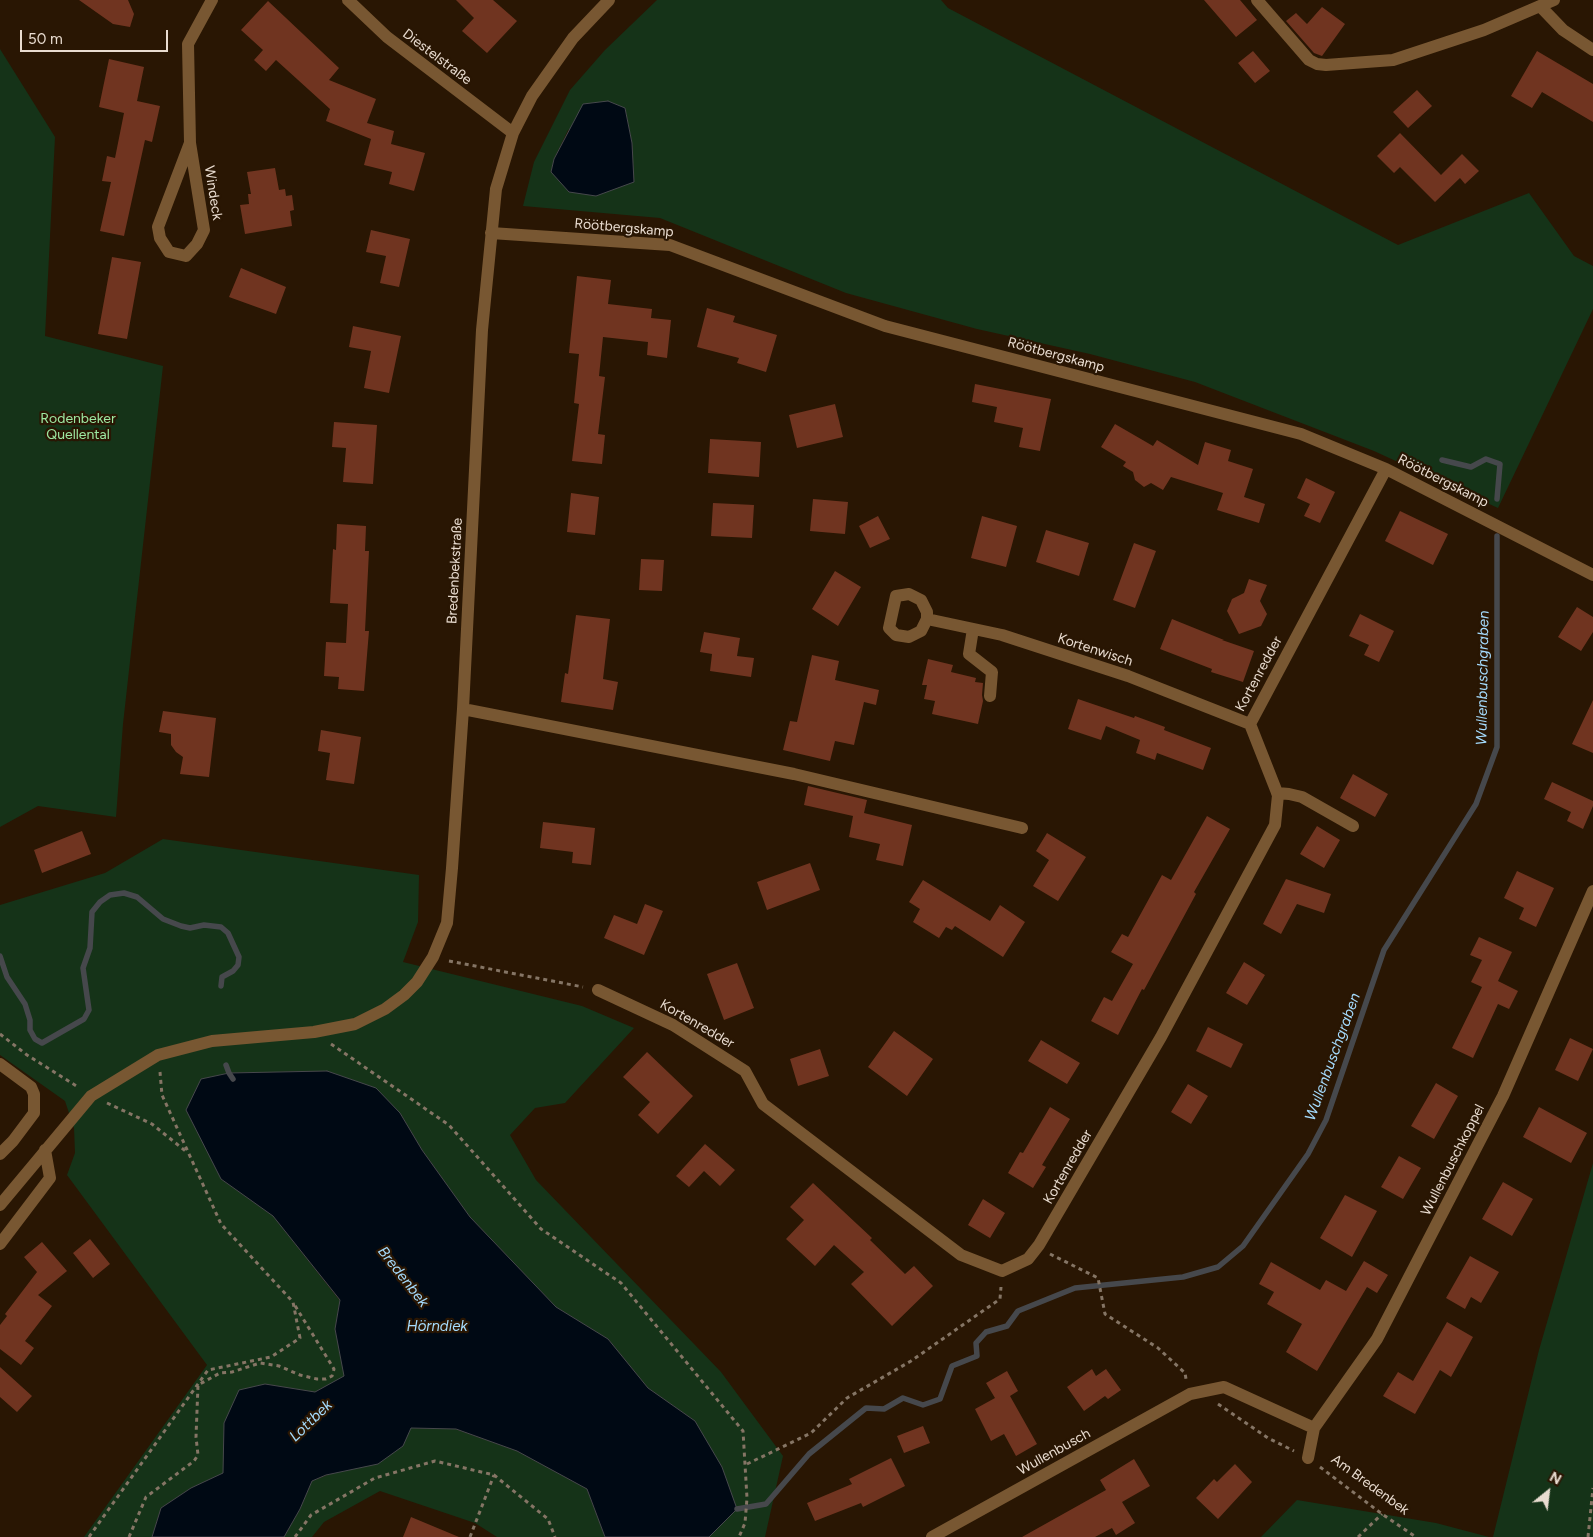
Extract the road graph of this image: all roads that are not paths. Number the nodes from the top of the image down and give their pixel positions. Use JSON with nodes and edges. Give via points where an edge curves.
{"nodes":[{"id":1,"x":212,"y":0,"type":"edge"},
{"id":2,"x":348,"y":0,"type":"edge"},
{"id":3,"x":609,"y":0,"type":"edge"},
{"id":4,"x":1257,"y":0,"type":"edge"},
{"id":5,"x":1554,"y":0,"type":"edge"},
{"id":6,"x":1540,"y":6,"type":"junction"},
{"id":7,"x":1593,"y":50,"type":"edge"},
{"id":8,"x":513,"y":133,"type":"junction"},
{"id":9,"x":190,"y":143,"type":"junction"},
{"id":10,"x":491,"y":233,"type":"junction"},
{"id":11,"x":1386,"y":469,"type":"junction"},
{"id":12,"x":1593,"y":576,"type":"edge"},
{"id":13,"x":927,"y":619,"type":"dead end"},
{"id":14,"x":973,"y":629,"type":"junction"},
{"id":15,"x":990,"y":696,"type":"dead end"},
{"id":16,"x":463,"y":709,"type":"junction"},
{"id":17,"x":1250,"y":724,"type":"junction"},
{"id":18,"x":1277,"y":794,"type":"junction"},
{"id":19,"x":1353,"y":826,"type":"dead end"},
{"id":20,"x":1022,"y":828,"type":"dead end"},
{"id":21,"x":1593,"y":891,"type":"edge"},
{"id":22,"x":598,"y":990,"type":"road end"},
{"id":23,"x":0,"y":1064,"type":"edge"},
{"id":24,"x":45,"y":1150,"type":"junction"},
{"id":25,"x":0,"y":1154,"type":"edge"},
{"id":26,"x":0,"y":1206,"type":"edge"},
{"id":27,"x":0,"y":1244,"type":"edge"},
{"id":28,"x":1314,"y":1428,"type":"junction"},
{"id":29,"x":1308,"y":1458,"type":"road end"},
{"id":30,"x":932,"y":1537,"type":"edge"}],
"edges":[{"from":1,"to":9,"type":"street","name":"Windeck","via":[[188,44]]},
{"from":2,"to":8,"type":"street","name":"Diestelstraße","via":[[387,37]]},
{"from":3,"to":8,"type":"street","name":"Bredenbekstraße","via":[[573,38],[532,96]]},
{"from":4,"to":6,"type":"street","via":[[1309,60],[1326,65],[1393,60],[1484,30]]},
{"from":5,"to":6,"type":"street"},
{"from":6,"to":7,"type":"street","via":[[1564,30]]},
{"from":8,"to":10,"type":"street","name":"Bredenbekstraße","via":[[496,189]]},
{"from":9,"to":9,"type":"street","name":"Windeck","via":[[158,227],[160,238],[169,252],[186,256],[198,244],[204,230]]},
{"from":10,"to":11,"type":"street","name":"Röötbergskamp","via":[[670,244],[886,326],[1301,434]]},
{"from":10,"to":16,"type":"street","name":"Bredenbekstraße","via":[[482,330]]},
{"from":11,"to":12,"type":"street","name":"Röötbergskamp"},
{"from":11,"to":17,"type":"street","name":"Kortenredder"},
{"from":13,"to":14,"type":"street","name":"Kortenwisch"},
{"from":14,"to":15,"type":"street","via":[[969,654],[992,672]]},
{"from":14,"to":17,"type":"street","name":"Kortenwisch","via":[[1002,635],[1128,676]]},
{"from":16,"to":20,"type":"street","via":[[794,774]]},
{"from":16,"to":24,"type":"street","name":"Bredenbekstraße","via":[[447,923],[433,958],[417,982],[385,1009],[356,1024],[314,1032],[212,1040],[158,1055],[90,1096]]},
{"from":17,"to":18,"type":"street","name":"Kortenredder"},
{"from":18,"to":19,"type":"street","via":[[1302,797]]},
{"from":18,"to":22,"type":"street","name":"Kortenredder","via":[[1275,825],[1161,1037],[1039,1245],[1028,1258],[1002,1271],[961,1255],[763,1104],[745,1070],[673,1025]]},
{"from":21,"to":28,"type":"street","name":"Wullenbuschkoppel","via":[[1499,1104],[1377,1339]]},
{"from":23,"to":25,"type":"street","via":[[31,1087],[34,1113]]},
{"from":24,"to":26,"type":"street","name":"Bredenbekstraße"},
{"from":24,"to":27,"type":"street","via":[[50,1178]]},
{"from":28,"to":29,"type":"street"},
{"from":28,"to":30,"type":"street","name":"Wullenbusch","via":[[1224,1387],[1196,1393]]}]}
